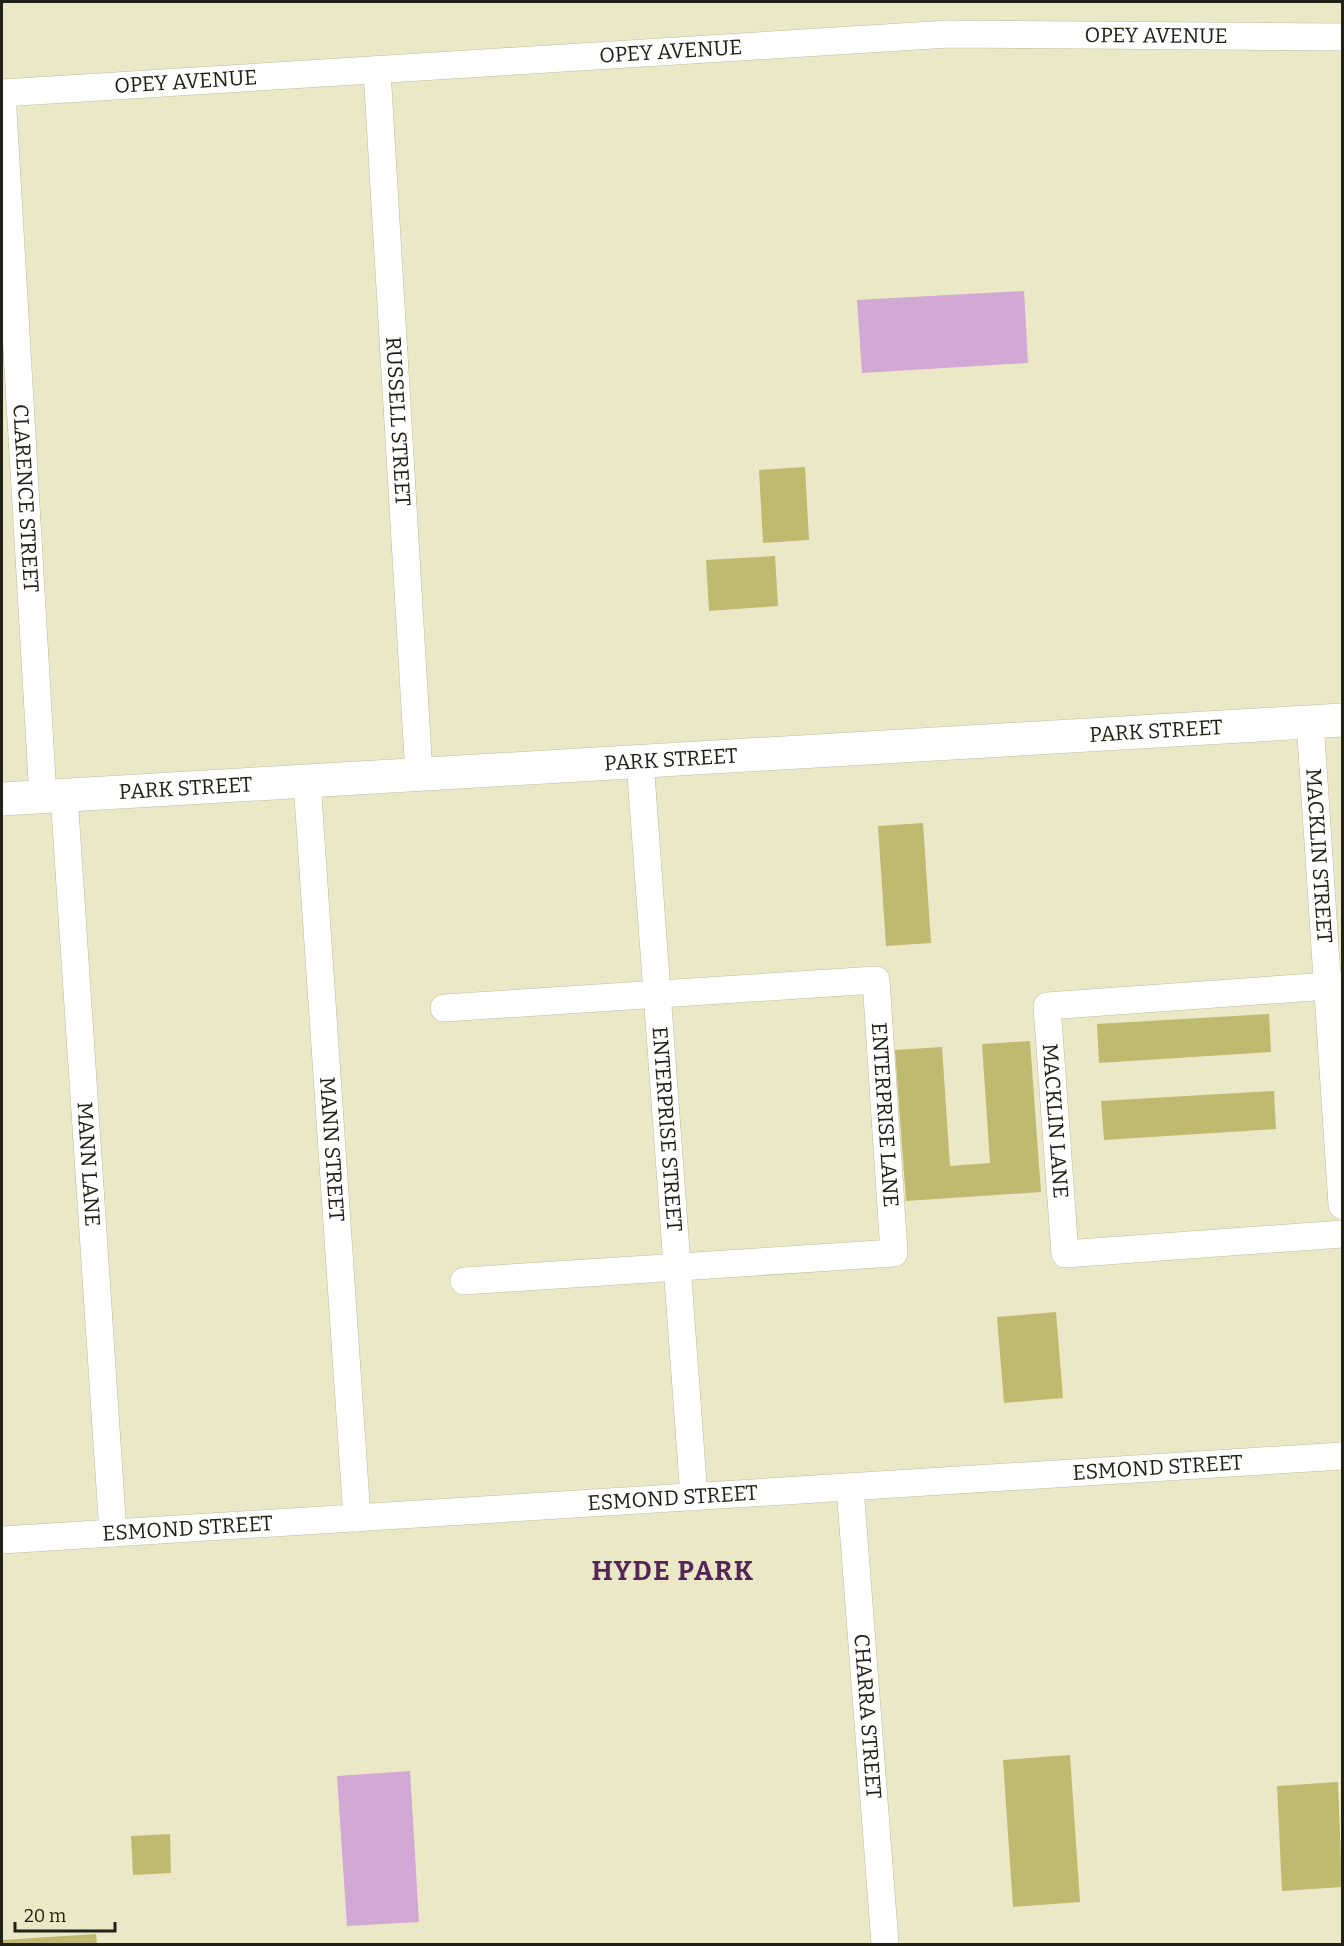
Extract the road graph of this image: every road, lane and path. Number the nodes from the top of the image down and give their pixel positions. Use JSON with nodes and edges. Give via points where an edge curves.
{"nodes":[{"id":1,"x":1342,"y":37,"type":"edge"},
{"id":2,"x":377,"y":70,"type":"junction"},
{"id":3,"x":2,"y":93,"type":"edge"},
{"id":4,"x":1342,"y":720,"type":"edge"},
{"id":5,"x":1310,"y":722,"type":"junction"},
{"id":6,"x":640,"y":761,"type":"junction"},
{"id":7,"x":419,"y":775,"type":"junction"},
{"id":8,"x":307,"y":781,"type":"junction"},
{"id":9,"x":54,"y":796,"type":"junction"},
{"id":10,"x":2,"y":799,"type":"edge"},
{"id":11,"x":1335,"y":986,"type":"edge"},
{"id":12,"x":657,"y":994,"type":"junction"},
{"id":13,"x":444,"y":1008,"type":"dead end"},
{"id":14,"x":1342,"y":1205,"type":"edge"},
{"id":15,"x":1342,"y":1234,"type":"edge"},
{"id":16,"x":677,"y":1267,"type":"junction"},
{"id":17,"x":464,"y":1281,"type":"dead end"},
{"id":18,"x":1342,"y":1456,"type":"edge"},
{"id":19,"x":850,"y":1487,"type":"junction"},
{"id":20,"x":694,"y":1497,"type":"junction"},
{"id":21,"x":357,"y":1518,"type":"junction"},
{"id":22,"x":113,"y":1533,"type":"junction"},
{"id":23,"x":2,"y":1540,"type":"edge"},
{"id":24,"x":885,"y":1944,"type":"edge"}],
"edges":[{"from":1,"to":2,"type":"street","name":"OPEY AVENUE","via":[[949,34]]},
{"from":2,"to":3,"type":"street","name":"OPEY AVENUE"},
{"from":2,"to":7,"type":"street","name":"RUSSELL STREET"},
{"from":3,"to":9,"type":"street","name":"CLARENCE STREET"},
{"from":4,"to":5,"type":"street","name":"PARK STREET"},
{"from":5,"to":6,"type":"street","name":"PARK STREET"},
{"from":5,"to":11,"type":"street","name":"MACKLIN STREET"},
{"from":6,"to":7,"type":"street","name":"PARK STREET"},
{"from":6,"to":12,"type":"street","name":"ENTERPRISE STREET"},
{"from":7,"to":8,"type":"street","name":"PARK STREET"},
{"from":8,"to":9,"type":"street","name":"PARK STREET"},
{"from":8,"to":21,"type":"street","name":"MANN STREET"},
{"from":9,"to":10,"type":"street","name":"PARK STREET"},
{"from":9,"to":22,"type":"street","name":"MANN LANE"},
{"from":11,"to":14,"type":"street","name":"MACKLIN STREET"},
{"from":11,"to":15,"type":"street","name":"MACKLIN LANE","via":[[1047,1006],[1065,1254]]},
{"from":12,"to":13,"type":"street","name":"ENTERPRISE LANE"},
{"from":12,"to":16,"type":"street","name":"ENTERPRISE STREET"},
{"from":12,"to":16,"type":"street","name":"ENTERPRISE LANE","via":[[876,980],[894,1253]]},
{"from":16,"to":17,"type":"street","name":"ENTERPRISE LANE"},
{"from":16,"to":20,"type":"street","name":"ENTERPRISE STREET"},
{"from":18,"to":19,"type":"street","name":"ESMOND STREET"},
{"from":19,"to":20,"type":"street","name":"ESMOND STREET"},
{"from":19,"to":24,"type":"street","name":"CHARRA STREET"},
{"from":20,"to":21,"type":"street","name":"ESMOND STREET"},
{"from":21,"to":22,"type":"street","name":"ESMOND STREET"},
{"from":22,"to":23,"type":"street","name":"ESMOND STREET"}]}
